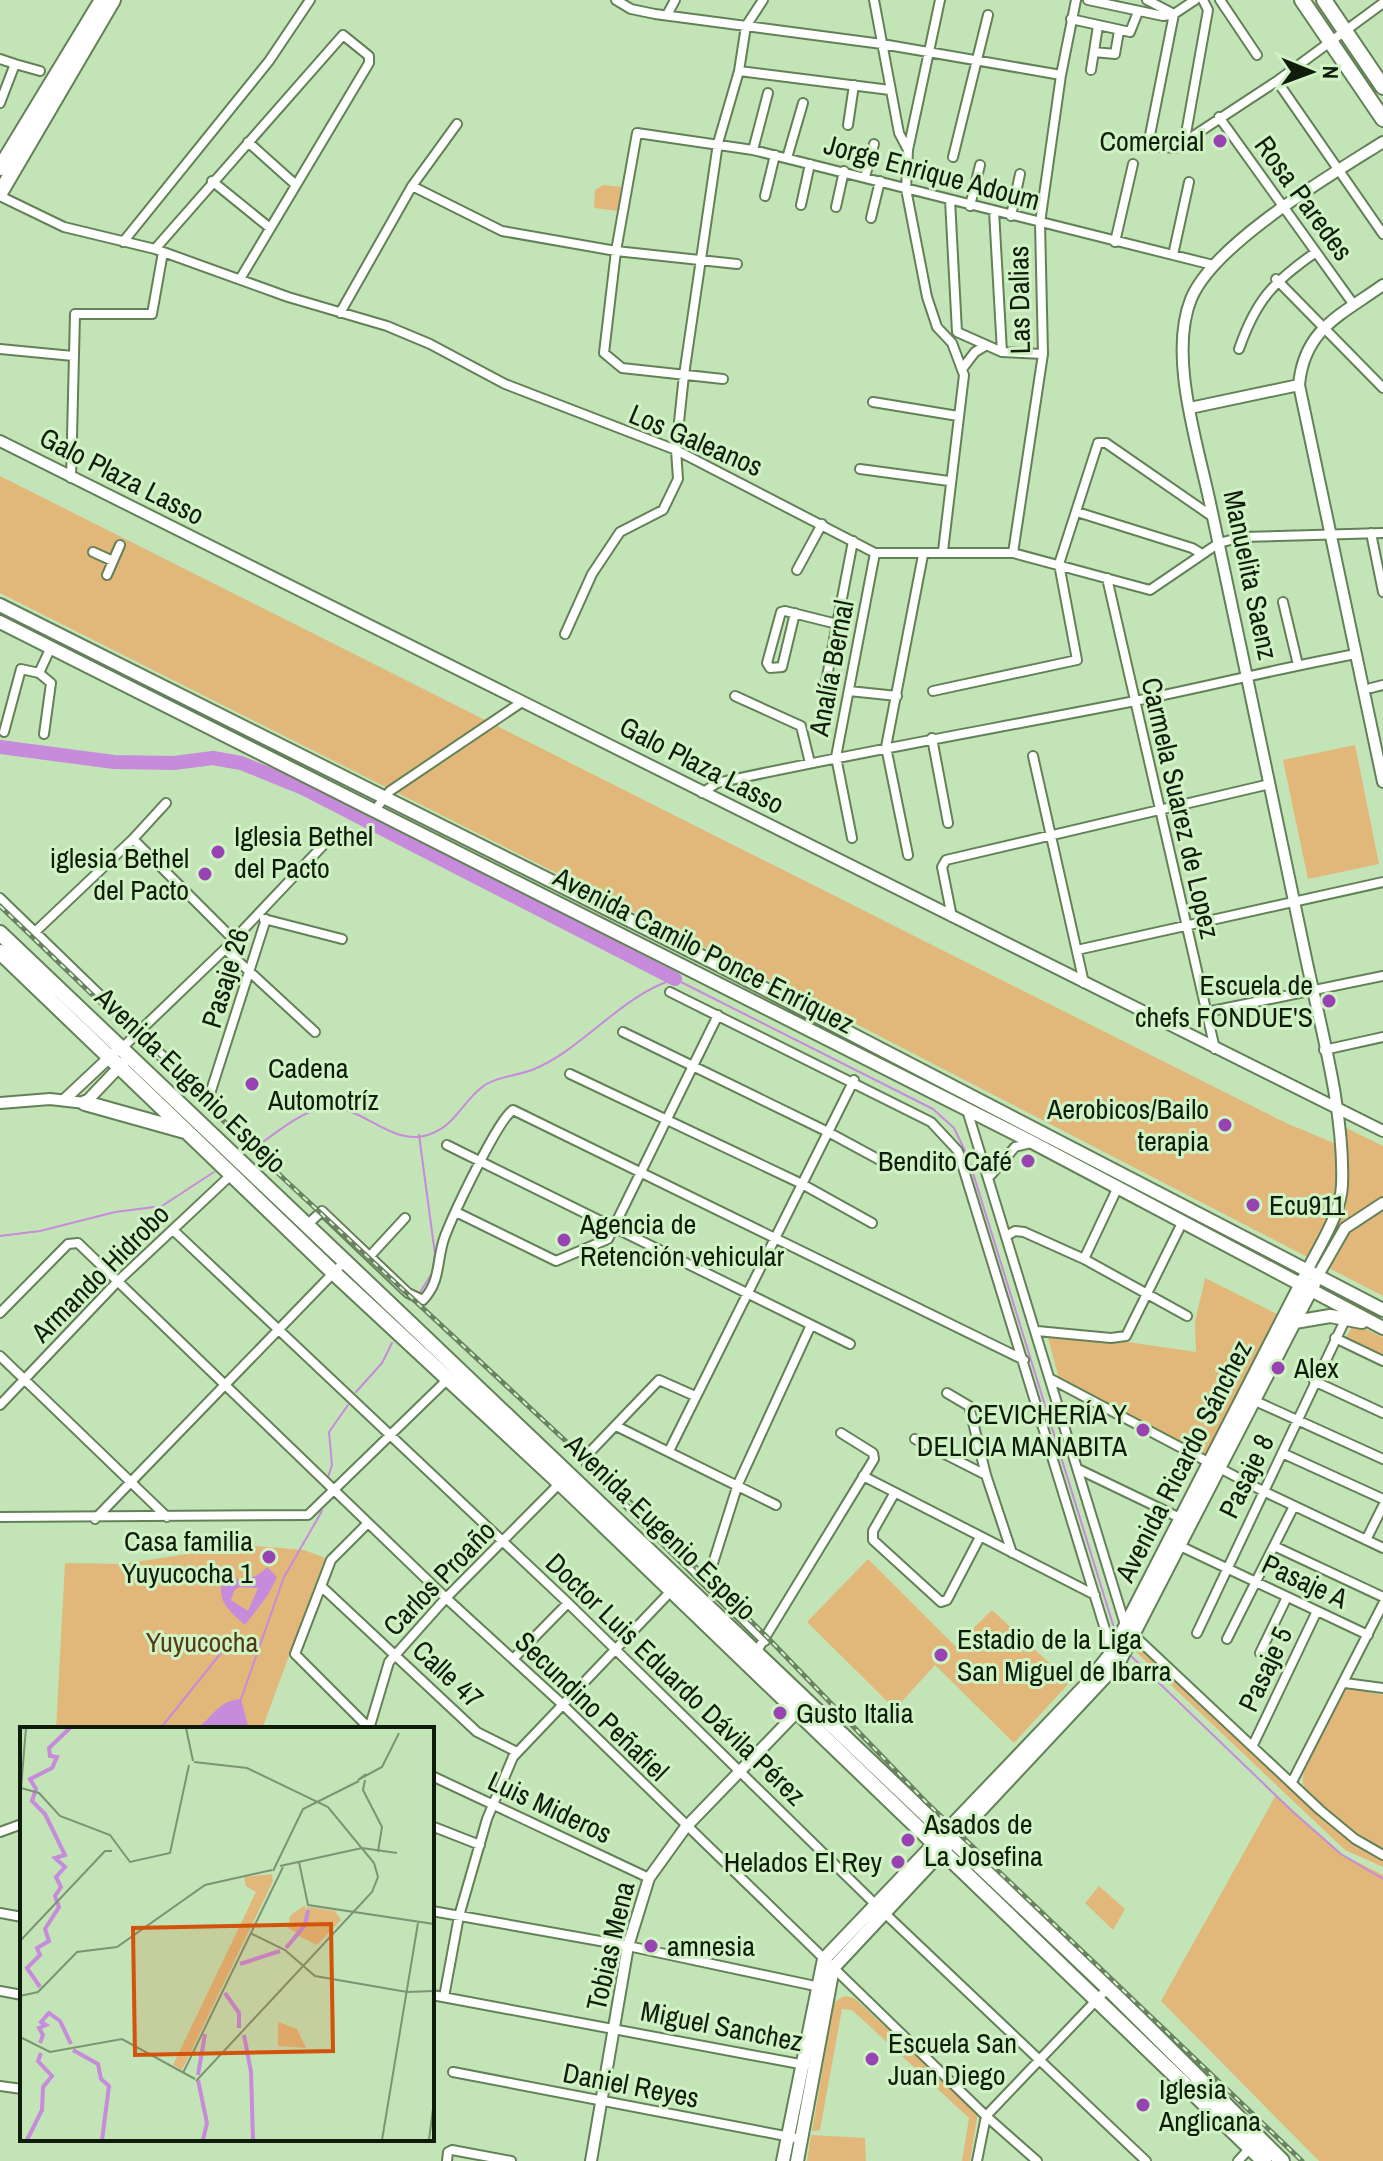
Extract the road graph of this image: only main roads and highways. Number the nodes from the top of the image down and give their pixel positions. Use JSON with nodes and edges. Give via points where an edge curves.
{"nodes":[{"id":1,"x":102,"y":0,"type":"edge"},
{"id":2,"x":113,"y":0,"type":"edge"},
{"id":3,"x":1302,"y":0,"type":"edge"},
{"id":4,"x":1324,"y":0,"type":"edge"},
{"id":5,"x":1383,"y":87,"type":"edge"},
{"id":6,"x":1383,"y":119,"type":"edge"},
{"id":7,"x":0,"y":168,"type":"edge"},
{"id":8,"x":0,"y":194,"type":"edge"},
{"id":9,"x":0,"y":605,"type":"edge"},
{"id":10,"x":0,"y":622,"type":"edge"},
{"id":11,"x":0,"y":933,"type":"edge"},
{"id":12,"x":0,"y":952,"type":"edge"},
{"id":13,"x":124,"y":1057,"type":"junction"},
{"id":14,"x":85,"y":1103,"type":"road end"},
{"id":15,"x":189,"y":1133,"type":"junction"},
{"id":16,"x":1154,"y":1191,"type":"junction"},
{"id":17,"x":1147,"y":1205,"type":"junction"},
{"id":18,"x":339,"y":1268,"type":"junction"},
{"id":19,"x":1312,"y":1274,"type":"junction"},
{"id":20,"x":1306,"y":1287,"type":"junction"},
{"id":21,"x":1383,"y":1310,"type":"edge"},
{"id":22,"x":1295,"y":1322,"type":"junction"},
{"id":23,"x":1382,"y":1327,"type":"edge"},
{"id":24,"x":1215,"y":1465,"type":"junction"},
{"id":25,"x":565,"y":1479,"type":"junction"},
{"id":26,"x":1131,"y":1632,"type":"junction"},
{"id":27,"x":801,"y":1709,"type":"junction"},
{"id":28,"x":942,"y":1843,"type":"junction"},
{"id":29,"x":795,"y":2138,"type":"junction"},
{"id":30,"x":1255,"y":2144,"type":"junction"},
{"id":31,"x":783,"y":2161,"type":"edge"},
{"id":32,"x":797,"y":2161,"type":"edge"},
{"id":33,"x":1264,"y":2161,"type":"edge"},
{"id":34,"x":1282,"y":2161,"type":"edge"}],
"edges":[{"from":1,"to":7,"type":"main road"},
{"from":2,"to":8,"type":"main road"},
{"from":3,"to":6,"type":"main road"},
{"from":4,"to":5,"type":"main road"},
{"from":9,"to":16,"type":"main road","name":"Avenida Camilo Ponce Enriquez","via":[[711,961]]},
{"from":10,"to":17,"type":"main road","name":"Avenida Camilo Ponce Enriquez","via":[[1032,1142]]},
{"from":11,"to":13,"type":"main road","name":"Avenida Eugenio Espejo"},
{"from":12,"to":13,"type":"main road","name":"Avenida Eugenio Espejo","via":[[108,1057]]},
{"from":13,"to":15,"type":"main road","name":"Avenida Eugenio Espejo"},
{"from":13,"to":18,"type":"main road","name":"Avenida Eugenio Espejo","via":[[306,1226]]},
{"from":14,"to":15,"type":"main road"},
{"from":15,"to":18,"type":"main road","name":"Avenida Eugenio Espejo"},
{"from":16,"to":17,"type":"main road"},
{"from":16,"to":19,"type":"main road","name":"Avenida Camilo Ponce Enriquez"},
{"from":17,"to":20,"type":"main road","name":"Avenida Camilo Ponce Enriquez"},
{"from":18,"to":25,"type":"main road","name":"Avenida Eugenio Espejo"},
{"from":19,"to":20,"type":"main road","name":"Avenida Ricardo Sánchez"},
{"from":19,"to":21,"type":"main road","name":"Avenida Camilo Ponce Enriquez"},
{"from":20,"to":22,"type":"main road","name":"Avenida Ricardo Sánchez"},
{"from":20,"to":23,"type":"main road","name":"Avenida Camilo Ponce Enriquez"},
{"from":20,"to":24,"type":"main road","name":"Avenida Ricardo Sánchez"},
{"from":22,"to":23,"type":"main road","via":[[1346,1318]]},
{"from":22,"to":24,"type":"main road","name":"Avenida Ricardo Sánchez"},
{"from":24,"to":26,"type":"main road","name":"Avenida Ricardo Sánchez","via":[[1180,1546]]},
{"from":24,"to":26,"type":"main road","name":"Avenida Ricardo Sánchez","via":[[1180,1518]]},
{"from":25,"to":27,"type":"main road","name":"Avenida Eugenio Espejo","via":[[671,1591]]},
{"from":25,"to":27,"type":"main road","name":"Avenida Eugenio Espejo","via":[[755,1654]]},
{"from":26,"to":28,"type":"main road","name":"Avenida Ricardo Sánchez","via":[[1116,1657]]},
{"from":27,"to":28,"type":"main road","name":"Avenida Eugenio Espejo"},
{"from":28,"to":29,"type":"main road","name":"Avenida Ricardo Sánchez","via":[[829,1963]]},
{"from":28,"to":30,"type":"main road","name":"Avenida Eugenio Espejo"},
{"from":29,"to":31,"type":"main road","name":"Avenida Ricardo Sánchez"},
{"from":29,"to":32,"type":"main road","name":"Avenida Ricardo Sánchez"},
{"from":30,"to":33,"type":"main road","name":"Avenida Eugenio Espejo"},
{"from":30,"to":34,"type":"main road","name":"Avenida Eugenio Espejo"}]}
